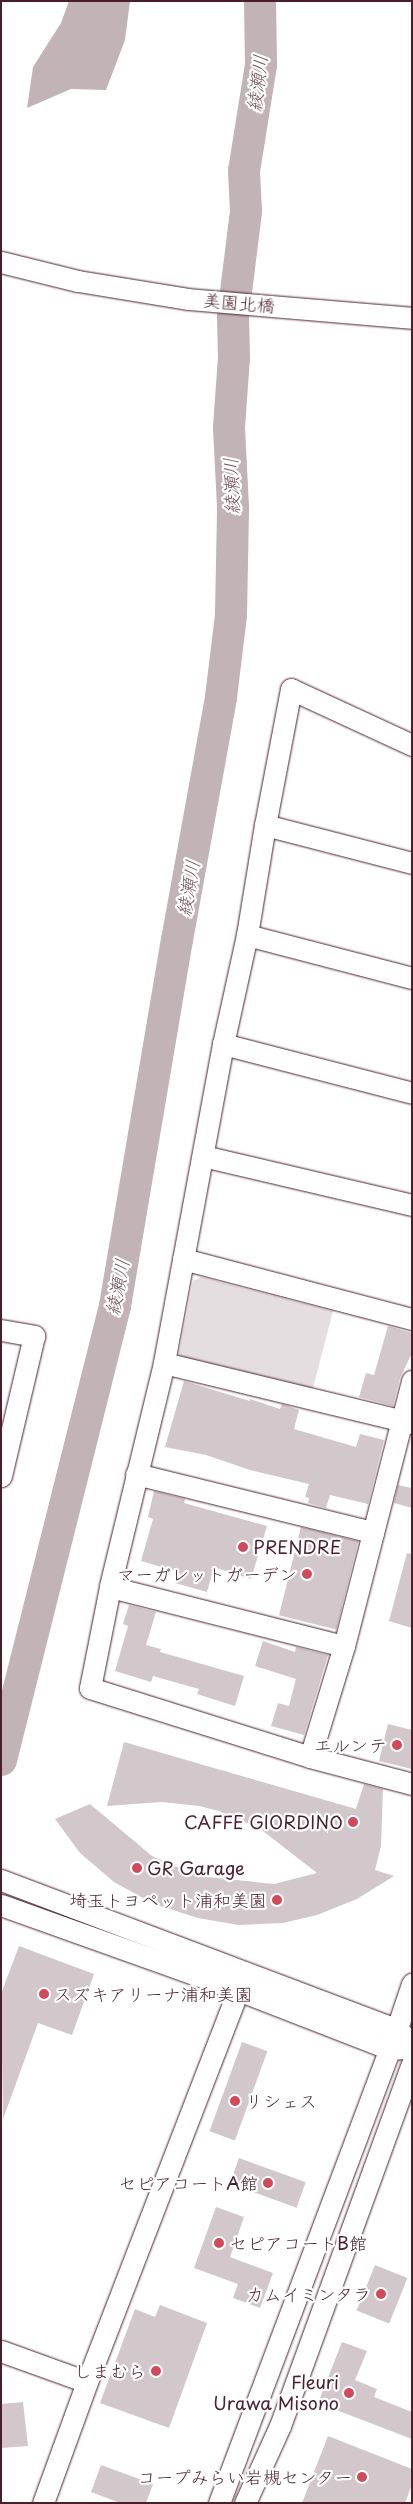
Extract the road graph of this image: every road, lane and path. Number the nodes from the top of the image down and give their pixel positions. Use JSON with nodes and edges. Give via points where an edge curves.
{"nodes":[{"id":1,"x":1,"y":262,"type":"edge"},
{"id":2,"x":412,"y":318,"type":"edge"},
{"id":3,"x":412,"y":745,"type":"edge"},
{"id":4,"x":265,"y":825,"type":"junction"},
{"id":5,"x":412,"y":863,"type":"edge"},
{"id":6,"x":247,"y":935,"type":"junction"},
{"id":7,"x":412,"y":978,"type":"edge"},
{"id":8,"x":223,"y":1044,"type":"junction"},
{"id":9,"x":412,"y":1093,"type":"edge"},
{"id":10,"x":203,"y":1156,"type":"junction"},
{"id":11,"x":412,"y":1204,"type":"edge"},
{"id":12,"x":183,"y":1259,"type":"junction"},
{"id":13,"x":412,"y":1319,"type":"edge"},
{"id":14,"x":1,"y":1330,"type":"edge"},
{"id":15,"x":164,"y":1363,"type":"junction"},
{"id":16,"x":412,"y":1381,"type":"edge"},
{"id":17,"x":407,"y":1421,"type":"edge"},
{"id":18,"x":2,"y":1468,"type":"edge"},
{"id":19,"x":136,"y":1474,"type":"junction"},
{"id":20,"x":373,"y":1532,"type":"junction"},
{"id":21,"x":110,"y":1587,"type":"junction"},
{"id":22,"x":344,"y":1646,"type":"junction"},
{"id":23,"x":310,"y":1757,"type":"junction"},
{"id":24,"x":412,"y":1784,"type":"edge"},
{"id":25,"x":1,"y":1880,"type":"edge"},
{"id":26,"x":8,"y":1908,"type":"edge"},
{"id":27,"x":412,"y":1984,"type":"edge"},
{"id":28,"x":238,"y":1990,"type":"junction"},
{"id":29,"x":399,"y":2040,"type":"edge"},
{"id":30,"x":412,"y":2048,"type":"edge"},
{"id":31,"x":412,"y":2064,"type":"edge"},
{"id":32,"x":1,"y":2351,"type":"edge"},
{"id":33,"x":87,"y":2382,"type":"junction"},
{"id":34,"x":43,"y":2503,"type":"edge"},
{"id":35,"x":219,"y":2503,"type":"edge"},
{"id":36,"x":245,"y":2503,"type":"edge"}],
"edges":[{"from":1,"to":2,"type":"street","name":"美園北橋","via":[[78,281],[188,299]]},
{"from":3,"to":4,"type":"street","via":[[291,690]]},
{"from":4,"to":5,"type":"street"},
{"from":4,"to":6,"type":"street"},
{"from":6,"to":7,"type":"street"},
{"from":6,"to":8,"type":"street"},
{"from":8,"to":9,"type":"street"},
{"from":8,"to":10,"type":"street"},
{"from":10,"to":11,"type":"street"},
{"from":10,"to":12,"type":"street"},
{"from":12,"to":13,"type":"street"},
{"from":12,"to":15,"type":"street"},
{"from":14,"to":18,"type":"street","via":[[34,1336]]},
{"from":15,"to":17,"type":"street"},
{"from":15,"to":19,"type":"street"},
{"from":16,"to":17,"type":"street"},
{"from":17,"to":20,"type":"street"},
{"from":19,"to":20,"type":"street"},
{"from":19,"to":21,"type":"street"},
{"from":20,"to":22,"type":"street"},
{"from":21,"to":22,"type":"street"},
{"from":21,"to":23,"type":"street","via":[[90,1688]]},
{"from":22,"to":23,"type":"street"},
{"from":23,"to":24,"type":"street"},
{"from":25,"to":29,"type":"street"},
{"from":26,"to":28,"type":"street"},
{"from":27,"to":29,"type":"street"},
{"from":28,"to":29,"type":"street"},
{"from":28,"to":33,"type":"street"},
{"from":29,"to":30,"type":"street"},
{"from":29,"to":35,"type":"street"},
{"from":31,"to":36,"type":"street","via":[[280,2426]]},
{"from":32,"to":33,"type":"street"},
{"from":33,"to":34,"type":"street"}]}
